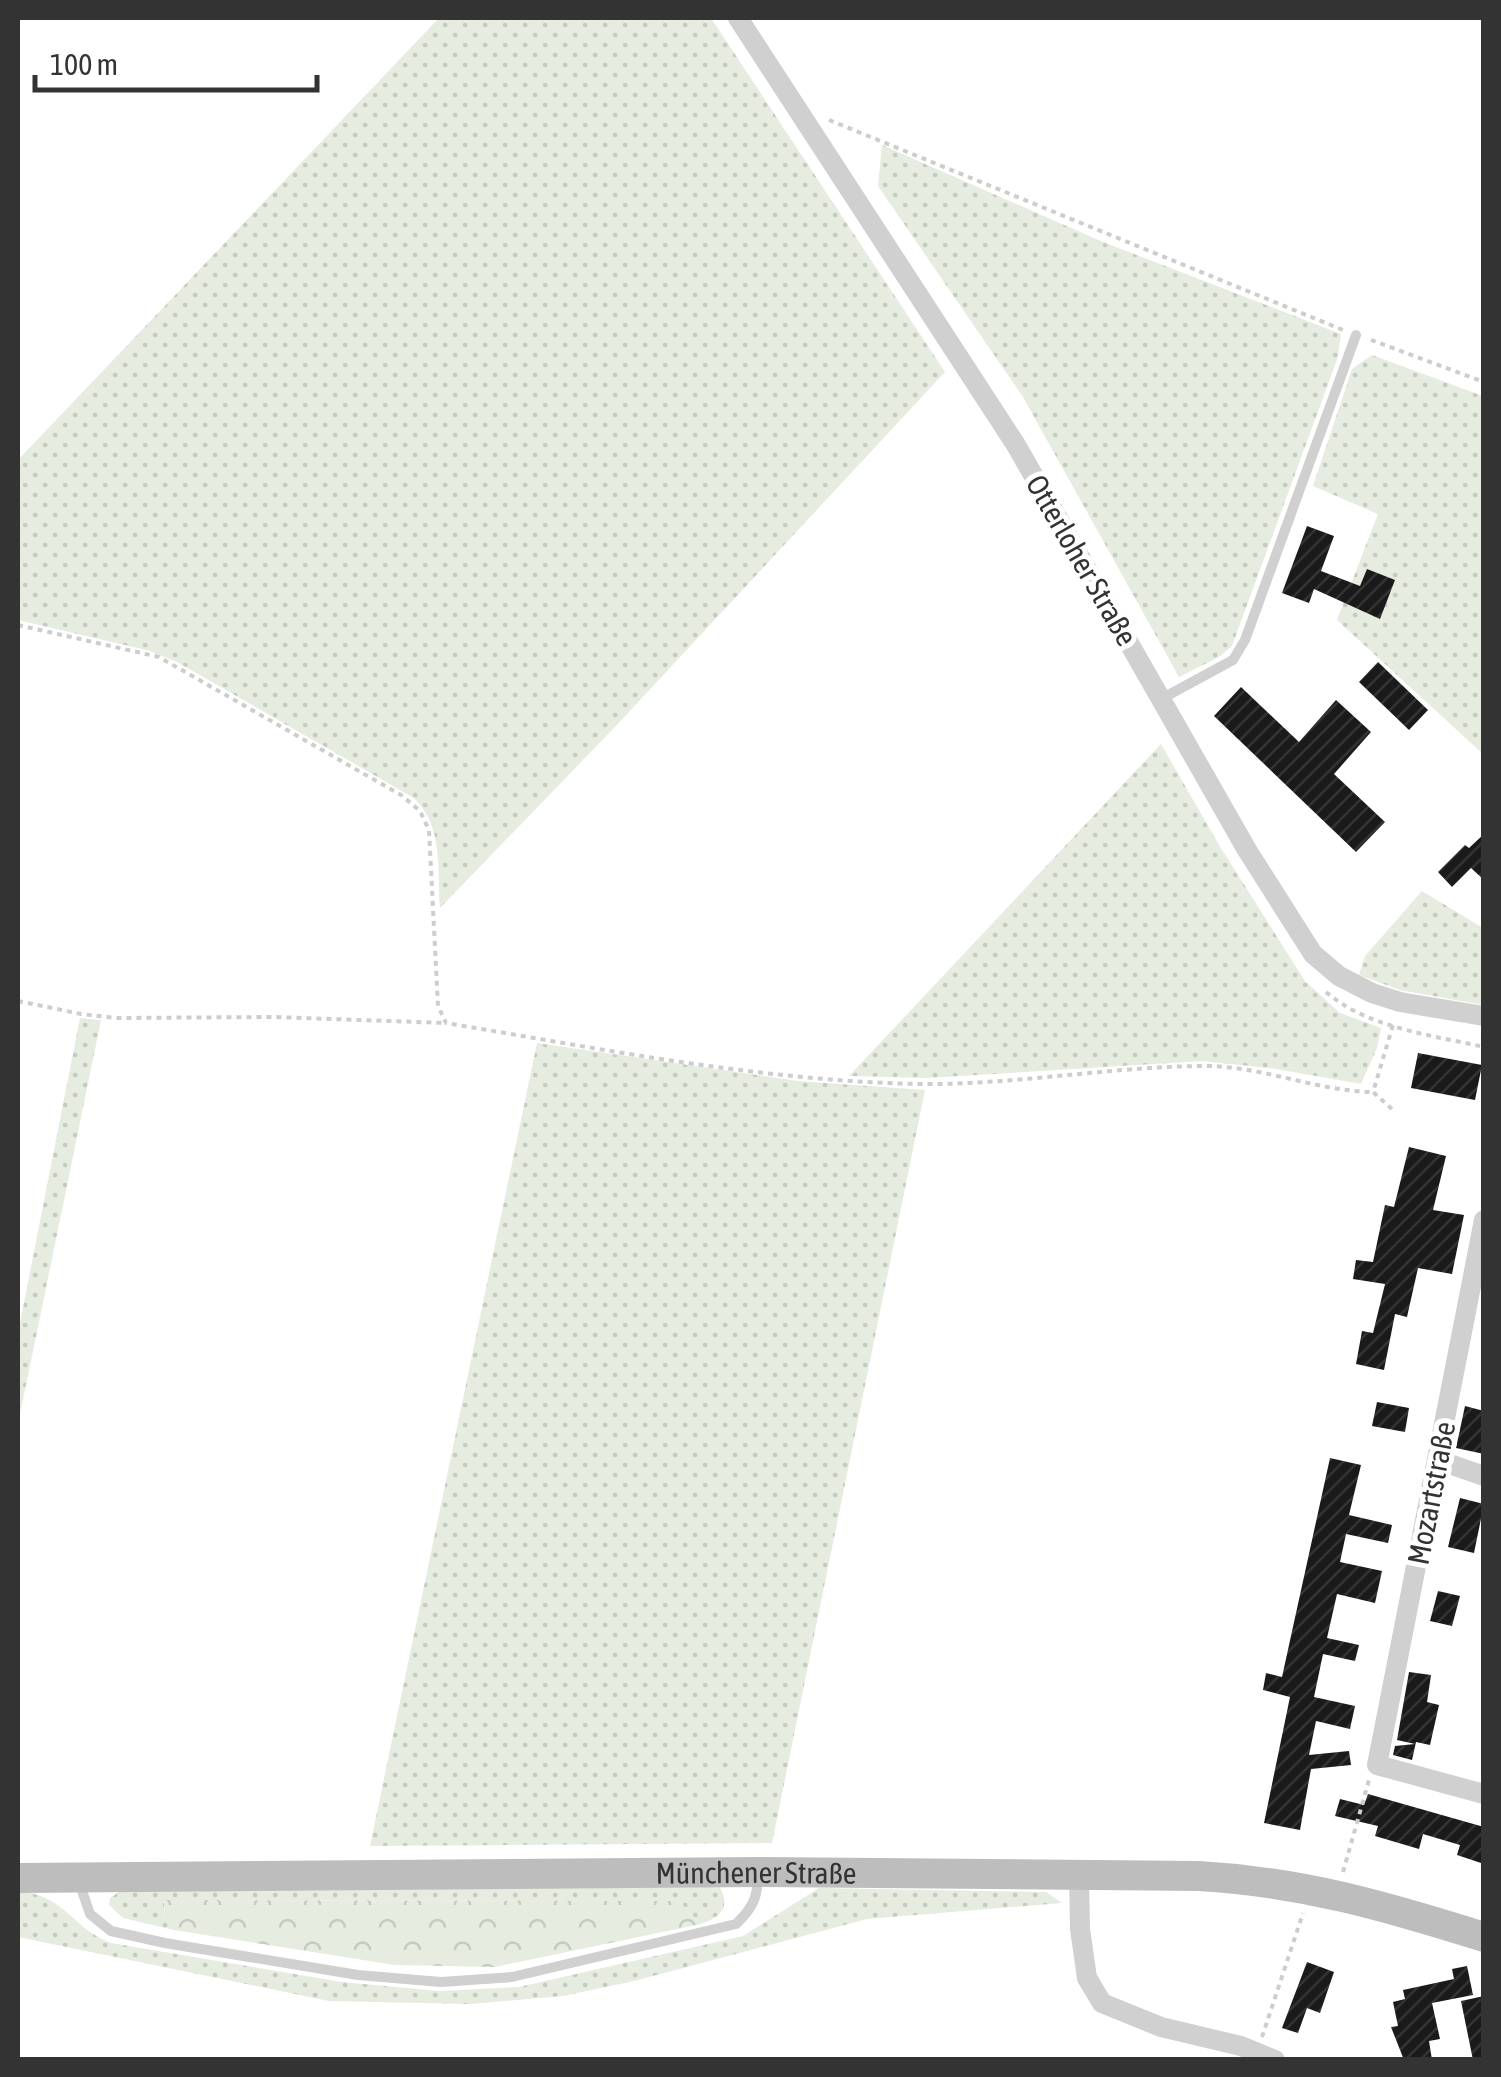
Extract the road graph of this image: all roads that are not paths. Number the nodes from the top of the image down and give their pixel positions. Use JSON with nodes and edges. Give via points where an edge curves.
{"nodes":[{"id":1,"x":738,"y":18,"type":"edge"},
{"id":2,"x":1356,"y":335,"type":"road end"},
{"id":3,"x":1161,"y":699,"type":"junction"},
{"id":4,"x":1484,"y":1016,"type":"edge"},
{"id":5,"x":1484,"y":1220,"type":"edge"},
{"id":6,"x":1438,"y":1460,"type":"junction"},
{"id":7,"x":1484,"y":1476,"type":"edge"},
{"id":8,"x":1484,"y":1794,"type":"edge"},
{"id":9,"x":758,"y":1872,"type":"junction"},
{"id":10,"x":1079,"y":1876,"type":"junction"},
{"id":11,"x":18,"y":1878,"type":"edge"},
{"id":12,"x":78,"y":1878,"type":"junction"},
{"id":13,"x":1484,"y":1937,"type":"edge"},
{"id":14,"x":1266,"y":2056,"type":"edge"}],
"edges":[{"from":1,"to":3,"type":"street","name":"Otterloher Straße","via":[[1016,445]]},
{"from":2,"to":3,"type":"lane","via":[[1245,640],[1233,660]]},
{"from":3,"to":4,"type":"street","name":"Otterloher Straße","via":[[1313,954],[1372,993]]},
{"from":5,"to":6,"type":"street","name":"Mozartstraße"},
{"from":6,"to":7,"type":"street"},
{"from":6,"to":8,"type":"street","name":"Mozartstraße","via":[[1377,1765]]},
{"from":9,"to":10,"type":"main road","name":"Münchener Straße"},
{"from":9,"to":12,"type":"main road","name":"Münchener Straße"},
{"from":9,"to":12,"type":"lane","via":[[758,1894],[736,1924],[512,1977],[440,1982],[358,1975],[111,1930],[90,1914]]},
{"from":10,"to":13,"type":"main road","name":"Münchener Straße","via":[[1212,1877],[1312,1888]]},
{"from":10,"to":14,"type":"street","via":[[1087,1978],[1102,2003]]},
{"from":11,"to":12,"type":"main road","name":"Münchener Straße"}]}
